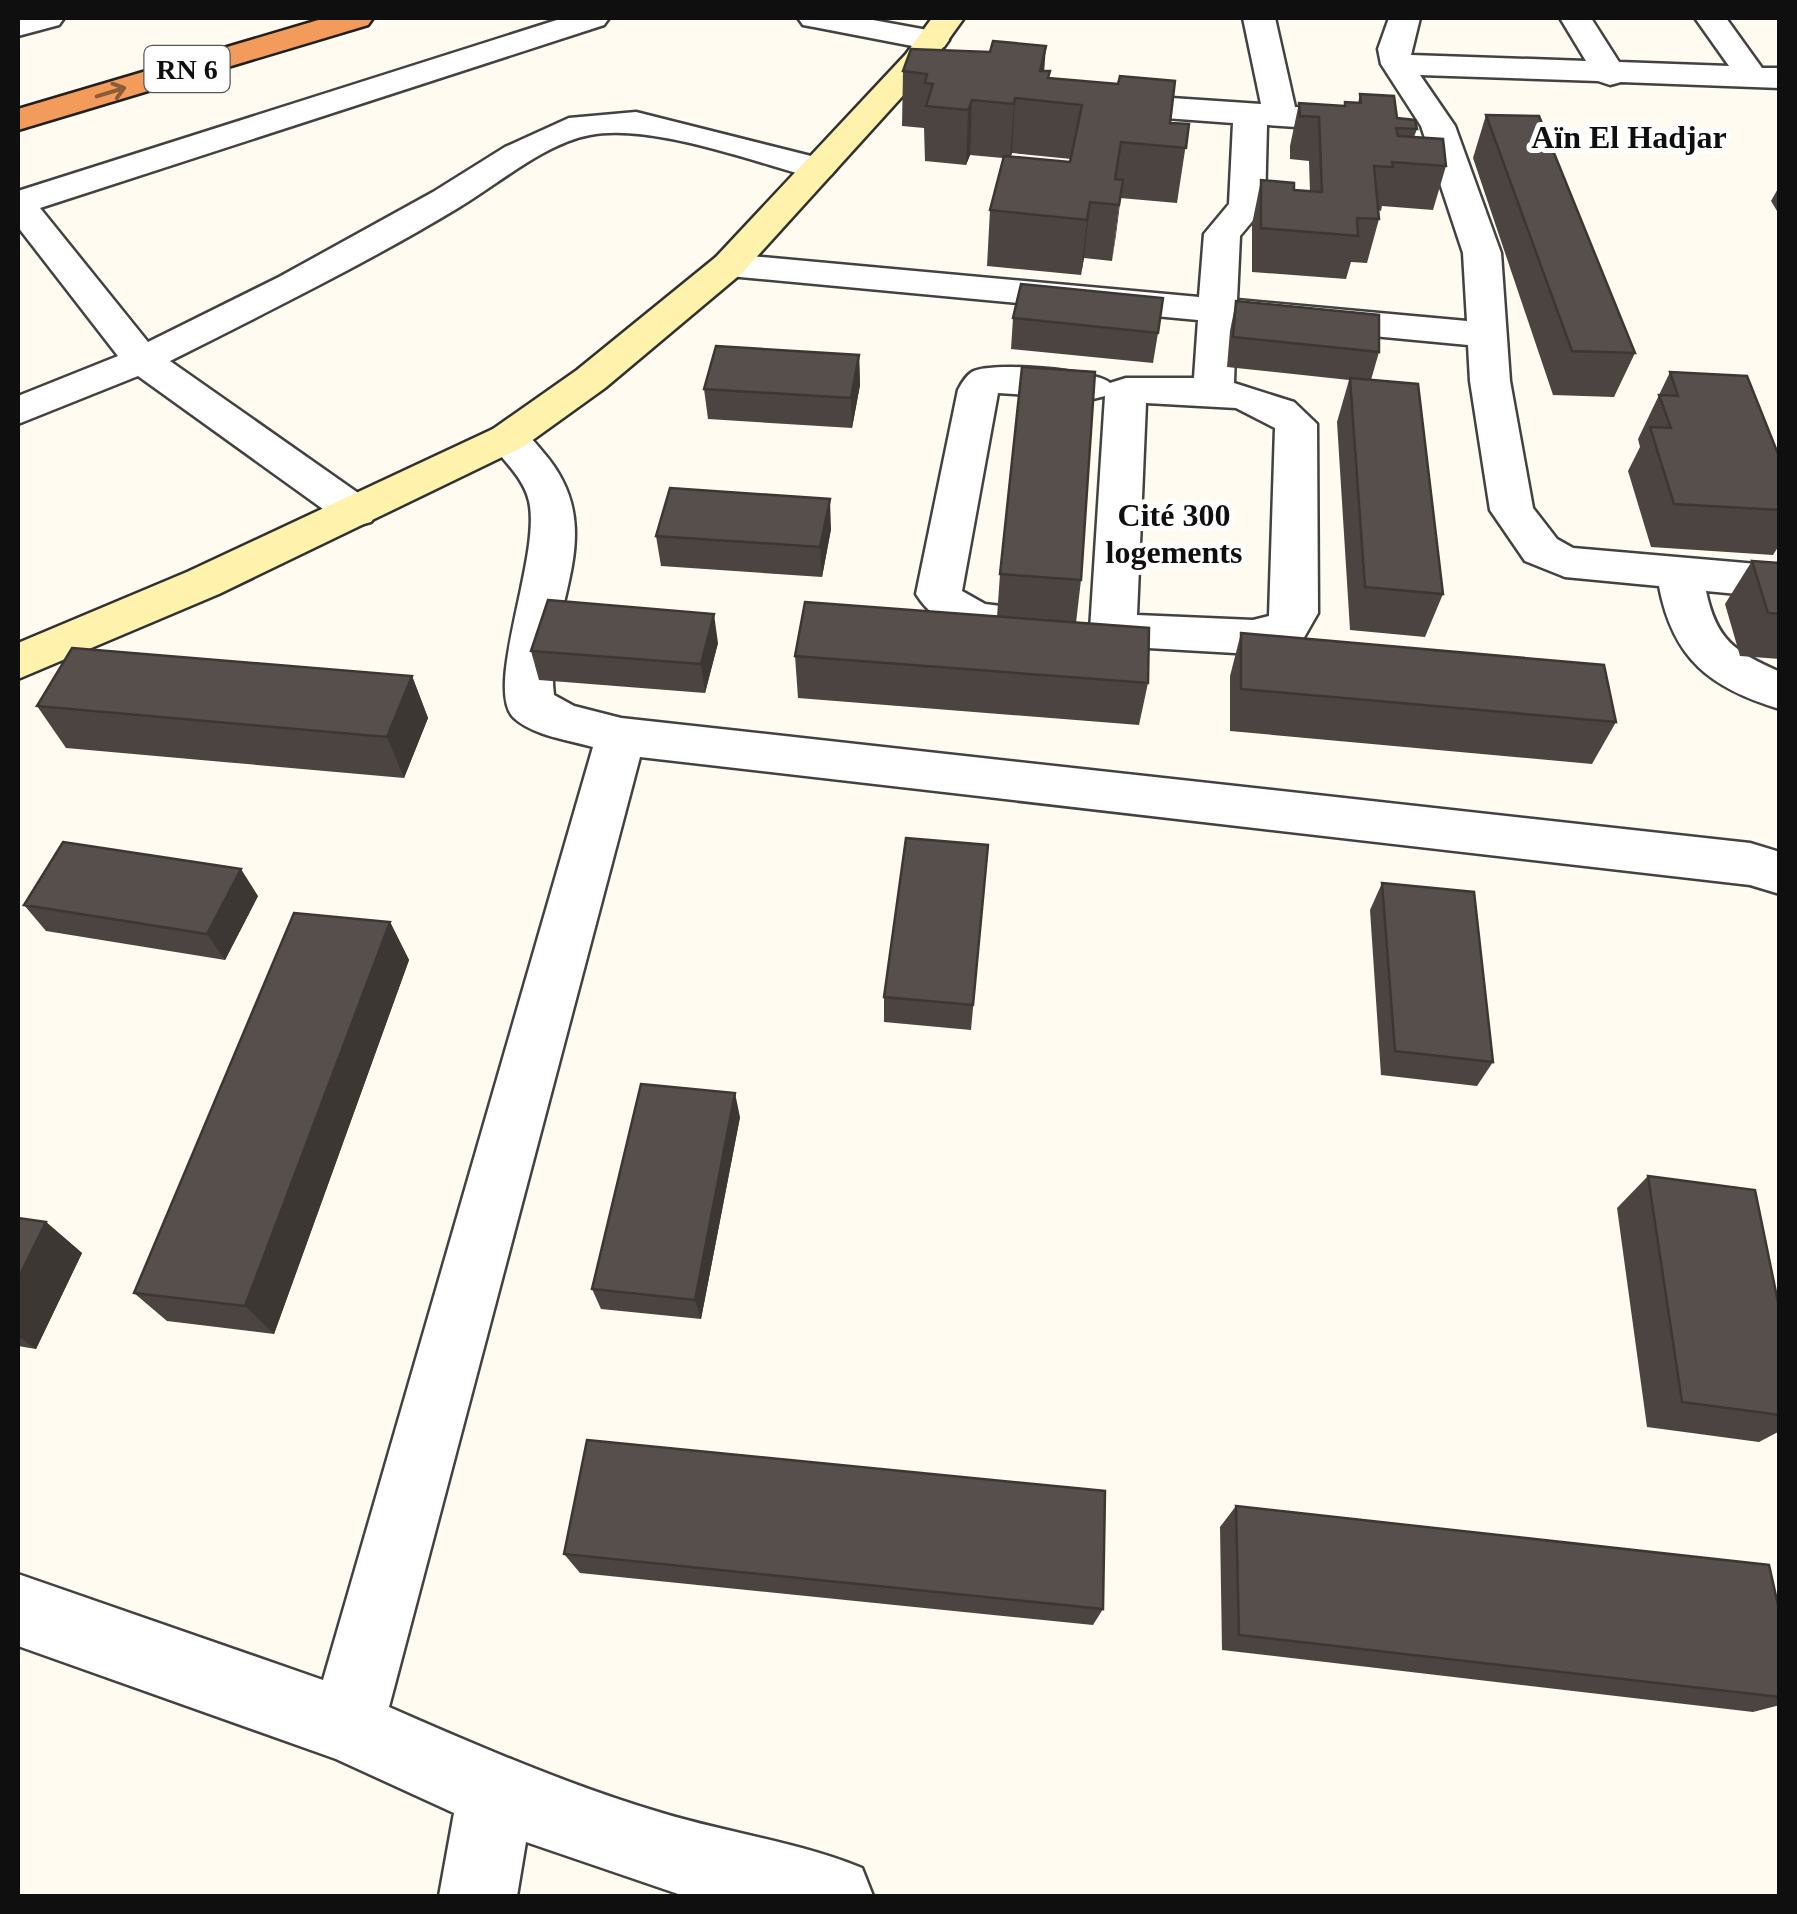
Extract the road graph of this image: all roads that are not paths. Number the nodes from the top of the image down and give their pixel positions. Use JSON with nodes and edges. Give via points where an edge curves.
{"nodes":[{"id":1,"x":48,"y":18,"type":"edge"},
{"id":2,"x":254,"y":18,"type":"edge"},
{"id":3,"x":357,"y":18,"type":"edge"},
{"id":4,"x":594,"y":18,"type":"edge"},
{"id":5,"x":814,"y":18,"type":"edge"},
{"id":6,"x":1259,"y":18,"type":"edge"},
{"id":7,"x":1404,"y":18,"type":"edge"},
{"id":8,"x":1576,"y":18,"type":"edge"},
{"id":9,"x":1711,"y":18,"type":"edge"},
{"id":10,"x":18,"y":26,"type":"edge"},
{"id":11,"x":933,"y":51,"type":"edge"},
{"id":12,"x":126,"y":55,"type":"dead end"},
{"id":13,"x":1397,"y":64,"type":"junction"},
{"id":14,"x":1610,"y":74,"type":"junction"},
{"id":15,"x":1766,"y":78,"type":"edge"},
{"id":16,"x":1062,"y":98,"type":"edge"},
{"id":17,"x":1265,"y":115,"type":"junction"},
{"id":18,"x":18,"y":120,"type":"edge"},
{"id":19,"x":1438,"y":126,"type":"junction"},
{"id":20,"x":819,"y":168,"type":"junction"},
{"id":21,"x":18,"y":204,"type":"edge"},
{"id":22,"x":728,"y":265,"type":"junction"},
{"id":23,"x":1217,"y":312,"type":"junction"},
{"id":24,"x":1487,"y":335,"type":"junction"},
{"id":25,"x":142,"y":360,"type":"junction"},
{"id":26,"x":1126,"y":390,"type":"junction"},
{"id":27,"x":1213,"y":394,"type":"junction"},
{"id":28,"x":18,"y":411,"type":"edge"},
{"id":29,"x":508,"y":438,"type":"junction"},
{"id":30,"x":356,"y":512,"type":"junction"},
{"id":31,"x":1679,"y":575,"type":"junction"},
{"id":32,"x":1780,"y":582,"type":"edge"},
{"id":33,"x":1113,"y":630,"type":"junction"},
{"id":34,"x":18,"y":662,"type":"edge"},
{"id":35,"x":1780,"y":692,"type":"edge"},
{"id":36,"x":621,"y":736,"type":"junction"},
{"id":37,"x":1780,"y":874,"type":"edge"},
{"id":38,"x":18,"y":1610,"type":"edge"},
{"id":39,"x":347,"y":1726,"type":"junction"},
{"id":40,"x":496,"y":1793,"type":"junction"},
{"id":41,"x":660,"y":1874,"type":"edge"},
{"id":42,"x":478,"y":1896,"type":"edge"},
{"id":43,"x":834,"y":1896,"type":"edge"}],
"edges":[{"from":1,"to":10,"type":"street"},
{"from":2,"to":12,"type":"highway","number":"RN 6"},
{"from":18,"to":3,"type":"highway","number":"RN 6","one_way":true},
{"from":4,"to":21,"type":"street"},
{"from":5,"to":11,"type":"street"},
{"from":6,"to":17,"type":"street"},
{"from":7,"to":13,"type":"street","via":[[1394,48]]},
{"from":8,"to":14,"type":"street"},
{"from":9,"to":15,"type":"street"},
{"from":11,"to":20,"type":"street"},
{"from":13,"to":14,"type":"street"},
{"from":13,"to":19,"type":"street"},
{"from":14,"to":15,"type":"street"},
{"from":16,"to":17,"type":"street"},
{"from":17,"to":19,"type":"street"},
{"from":17,"to":23,"type":"street","via":[[1247,206],[1222,234]]},
{"from":19,"to":24,"type":"street","via":[[1482,253]]},
{"from":20,"to":22,"type":"street"},
{"from":20,"to":25,"type":"street","via":[[636,122],[580,125]]},
{"from":21,"to":25,"type":"street"},
{"from":22,"to":23,"type":"street"},
{"from":22,"to":29,"type":"street","via":[[590,380]]},
{"from":23,"to":24,"type":"street"},
{"from":23,"to":27,"type":"street"},
{"from":24,"to":31,"type":"street","via":[[1512,510],[1526,534],[1565,562]]},
{"from":25,"to":28,"type":"street"},
{"from":25,"to":30,"type":"street"},
{"from":26,"to":27,"type":"street"},
{"from":26,"to":33,"type":"street"},
{"from":26,"to":33,"type":"street","via":[[984,382],[939,594],[947,607],[978,619]]},
{"from":27,"to":33,"type":"street","via":[[1254,400],[1296,424],[1293,622],[1253,637]]},
{"from":29,"to":30,"type":"street"},
{"from":29,"to":36,"type":"street","via":[[544,478],[552,506],[552,556],[527,671],[531,705]]},
{"from":30,"to":34,"type":"street"},
{"from":31,"to":32,"type":"street"},
{"from":31,"to":35,"type":"street","via":[[1694,632],[1710,653]]},
{"from":36,"to":37,"type":"street","via":[[1750,864]]},
{"from":36,"to":39,"type":"street"},
{"from":38,"to":39,"type":"street"},
{"from":39,"to":40,"type":"street"},
{"from":40,"to":41,"type":"street"},
{"from":40,"to":42,"type":"street"},
{"from":41,"to":43,"type":"street"}]}
